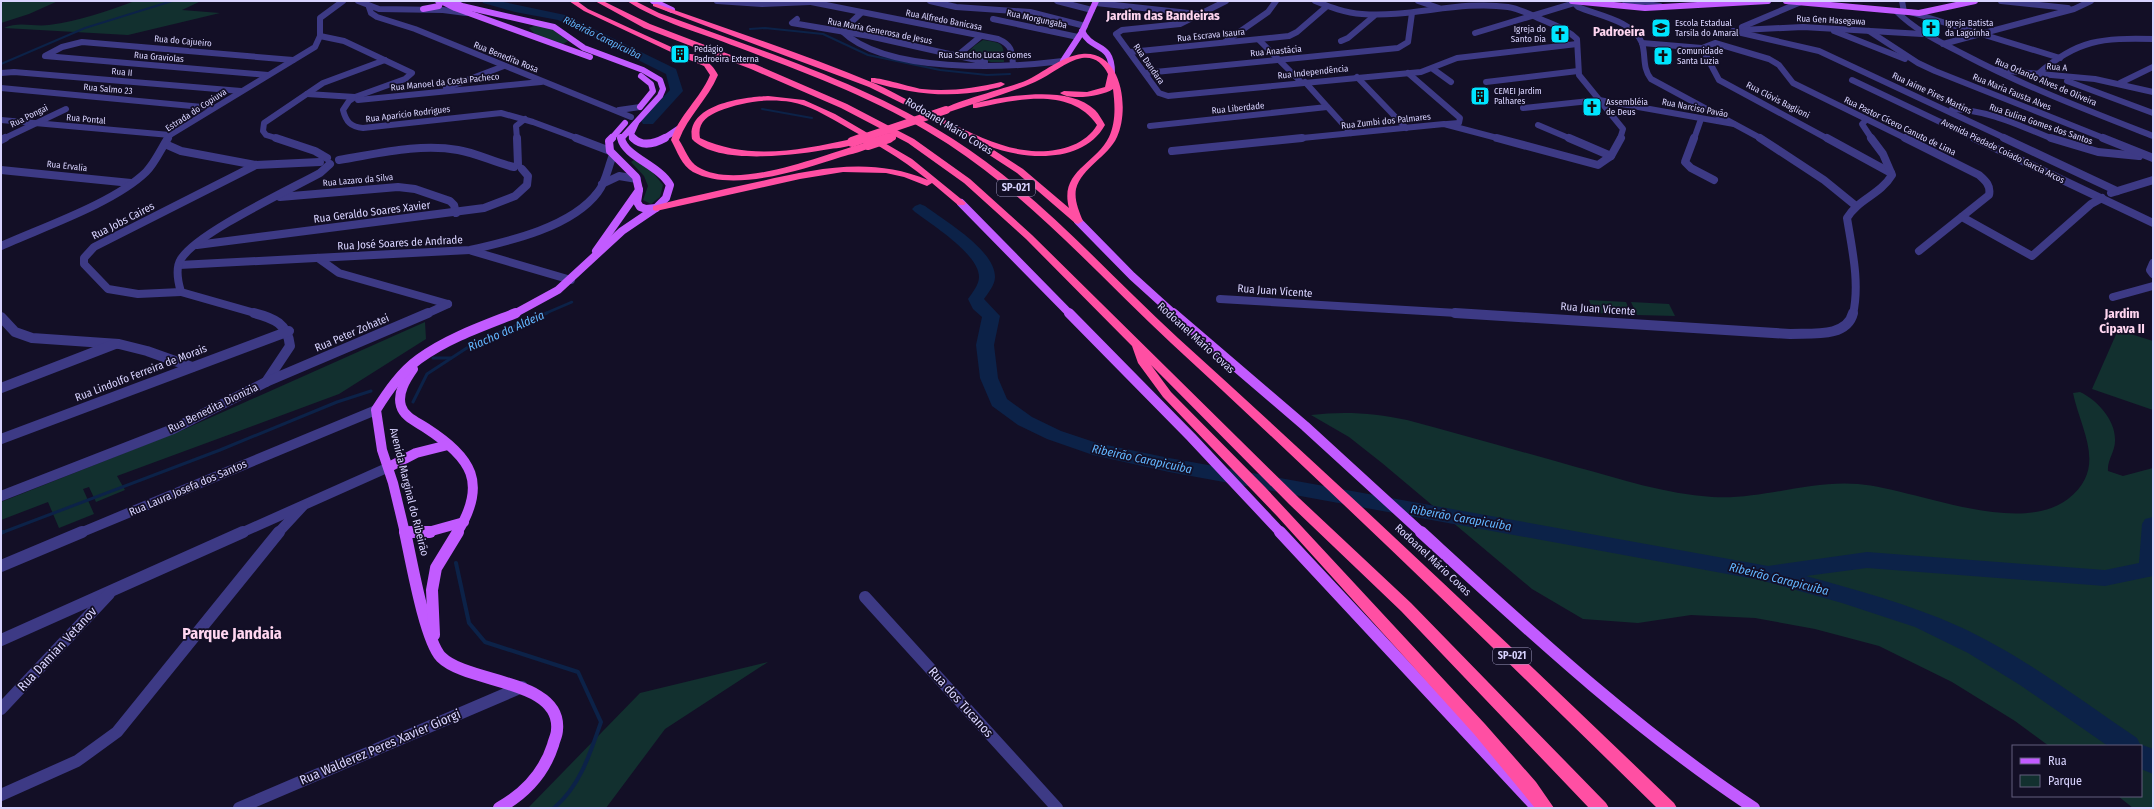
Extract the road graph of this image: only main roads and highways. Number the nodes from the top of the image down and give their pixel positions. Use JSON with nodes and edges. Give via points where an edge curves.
{"nodes":[{"id":1,"x":440,"y":1,"type":"edge"},
{"id":2,"x":451,"y":1,"type":"edge"},
{"id":3,"x":572,"y":1,"type":"edge"},
{"id":4,"x":598,"y":1,"type":"edge"},
{"id":5,"x":630,"y":1,"type":"edge"},
{"id":6,"x":646,"y":1,"type":"edge"},
{"id":7,"x":653,"y":1,"type":"edge"},
{"id":8,"x":1768,"y":1,"type":"edge"},
{"id":9,"x":1786,"y":1,"type":"edge"},
{"id":10,"x":1975,"y":1,"type":"edge"},
{"id":11,"x":1096,"y":2,"type":"edge"},
{"id":12,"x":1575,"y":2,"type":"edge"},
{"id":13,"x":1801,"y":2,"type":"edge"},
{"id":14,"x":455,"y":8,"type":"junction"},
{"id":15,"x":423,"y":9,"type":"road end"},
{"id":16,"x":672,"y":10,"type":"junction"},
{"id":17,"x":516,"y":17,"type":"junction"},
{"id":18,"x":496,"y":24,"type":"junction"},
{"id":19,"x":554,"y":27,"type":"junction"},
{"id":20,"x":1084,"y":28,"type":"junction"},
{"id":21,"x":535,"y":37,"type":"junction"},
{"id":22,"x":771,"y":46,"type":"junction"},
{"id":23,"x":676,"y":51,"type":"tunnel mouth"},
{"id":24,"x":688,"y":56,"type":"tunnel mouth"},
{"id":25,"x":1061,"y":64,"type":"junction"},
{"id":26,"x":1046,"y":72,"type":"junction"},
{"id":27,"x":1112,"y":73,"type":"junction"},
{"id":28,"x":976,"y":106,"type":"junction"},
{"id":29,"x":950,"y":112,"type":"junction"},
{"id":30,"x":634,"y":119,"type":"junction"},
{"id":31,"x":946,"y":122,"type":"junction"},
{"id":32,"x":678,"y":129,"type":"junction"},
{"id":33,"x":835,"y":156,"type":"junction"},
{"id":34,"x":639,"y":190,"type":"junction"},
{"id":35,"x":696,"y":198,"type":"junction"},
{"id":36,"x":961,"y":202,"type":"junction"},
{"id":37,"x":656,"y":208,"type":"junction"},
{"id":38,"x":1078,"y":221,"type":"junction"},
{"id":39,"x":590,"y":261,"type":"junction"},
{"id":40,"x":1136,"y":344,"type":"junction"},
{"id":41,"x":419,"y":358,"type":"junction"},
{"id":42,"x":448,"y":445,"type":"junction"},
{"id":43,"x":389,"y":467,"type":"junction"},
{"id":44,"x":464,"y":522,"type":"junction"},
{"id":45,"x":404,"y":531,"type":"junction"},
{"id":46,"x":434,"y":646,"type":"junction"},
{"id":47,"x":499,"y":808,"type":"edge"},
{"id":48,"x":1537,"y":808,"type":"edge"},
{"id":49,"x":1545,"y":808,"type":"edge"},
{"id":50,"x":1600,"y":808,"type":"edge"},
{"id":51,"x":1668,"y":808,"type":"edge"},
{"id":52,"x":1754,"y":808,"type":"edge"}],
"edges":[{"from":1,"to":14,"type":"main road"},
{"from":1,"to":15,"type":"main road","via":[[439,6]]},
{"from":2,"to":17,"type":"main road","via":[[462,6]]},
{"from":3,"to":23,"type":"highway","via":[[586,10]]},
{"from":4,"to":40,"type":"highway","number":"SP-021","via":[[647,26],[823,96],[911,141],[986,197]]},
{"from":5,"to":51,"type":"highway","name":"Rodoanel Mário Covas","number":"SP-021","via":[[864,95],[933,131],[990,167],[1050,218],[1168,334],[1355,506]]},
{"from":6,"to":16,"type":"highway"},
{"from":7,"to":16,"type":"main road"},
{"from":8,"to":12,"type":"main road","via":[[1629,8]]},
{"from":9,"to":13,"type":"main road"},
{"from":10,"to":13,"type":"main road","via":[[1918,13]]},
{"from":11,"to":20,"type":"main road"},
{"from":14,"to":17,"type":"main road"},
{"from":14,"to":18,"type":"main road"},
{"from":16,"to":22,"type":"highway"},
{"from":17,"to":18,"type":"main road","via":[[519,22],[515,24]]},
{"from":17,"to":19,"type":"main road"},
{"from":18,"to":21,"type":"main road"},
{"from":19,"to":21,"type":"main road","via":[[536,24],[525,28]]},
{"from":19,"to":30,"type":"main road","via":[[584,48],[643,70],[660,80],[663,89],[660,96]]},
{"from":20,"to":25,"type":"main road"},
{"from":20,"to":27,"type":"main road","via":[[1084,36],[1106,51],[1110,57]]},
{"from":21,"to":30,"type":"main road","via":[[648,80],[654,86],[653,92]]},
{"from":22,"to":26,"type":"highway","via":[[916,92],[972,91]]},
{"from":22,"to":31,"type":"highway","via":[[902,99]]},
{"from":24,"to":32,"type":"highway","via":[[707,65],[714,75],[708,88]]},
{"from":25,"to":26,"type":"highway"},
{"from":25,"to":27,"type":"highway","via":[[1081,56],[1095,56],[1104,60]]},
{"from":26,"to":29,"type":"highway"},
{"from":27,"to":28,"type":"highway","via":[[1109,88],[1093,94],[1037,91],[1004,97]]},
{"from":27,"to":38,"type":"highway","via":[[1118,104],[1116,129],[1112,138],[1073,184],[1071,202]]},
{"from":28,"to":29,"type":"highway"},
{"from":28,"to":31,"type":"highway","via":[[1019,98],[1064,98],[1092,110],[1101,125],[1095,136],[1079,145],[1060,151],[1025,153],[989,143]]},
{"from":29,"to":33,"type":"highway","bridge":true},
{"from":29,"to":36,"type":"highway","bridge":true,"via":[[852,142],[814,150],[750,154],[727,152],[708,147],[696,139],[694,132],[695,125],[701,118],[727,105],[771,98],[802,102],[831,115],[902,156]]},
{"from":30,"to":32,"type":"main road","via":[[631,134],[633,139],[640,143],[662,141]]},
{"from":30,"to":34,"type":"main road","via":[[609,141],[611,153],[632,172]]},
{"from":30,"to":37,"type":"main road","via":[[623,135],[622,144],[660,170],[670,185],[666,198]]},
{"from":31,"to":38,"type":"highway","via":[[1020,171]]},
{"from":32,"to":33,"type":"highway","via":[[675,140],[687,161],[704,175],[719,178],[754,177]]},
{"from":33,"to":35,"type":"highway"},
{"from":34,"to":37,"type":"main road","via":[[637,202],[640,207]]},
{"from":34,"to":39,"type":"main road"},
{"from":35,"to":36,"type":"highway","via":[[833,170],[871,168],[912,175]]},
{"from":35,"to":37,"type":"highway"},
{"from":36,"to":48,"type":"main road","via":[[1191,437]]},
{"from":37,"to":39,"type":"main road","via":[[622,231]]},
{"from":38,"to":52,"type":"main road","via":[[1148,289],[1598,688],[1663,742]]},
{"from":39,"to":41,"type":"main road","via":[[571,280],[539,302],[463,334]]},
{"from":40,"to":49,"type":"highway","via":[[1141,360],[1155,381],[1239,467],[1524,779]]},
{"from":40,"to":50,"type":"highway","number":"SP-021","via":[[1294,501],[1406,607]]},
{"from":41,"to":42,"type":"main road","name":"Avenida Marginal do Ribeirão","via":[[404,383],[401,407],[406,415]]},
{"from":41,"to":43,"type":"main road","name":"Avenida Marginal do Ribeirão","via":[[394,383],[376,410],[382,450]]},
{"from":42,"to":43,"type":"main road","via":[[416,453]]},
{"from":42,"to":44,"type":"main road","name":"Avenida Marginal do Ribeirão","via":[[461,456],[473,476],[473,501]]},
{"from":43,"to":45,"type":"main road","name":"Avenida Marginal do Ribeirão"},
{"from":44,"to":45,"type":"main road","via":[[434,533],[416,534]]},
{"from":44,"to":46,"type":"main road","name":"Avenida Marginal do Ribeirão","via":[[436,568],[432,590]]},
{"from":45,"to":46,"type":"main road","name":"Avenida Marginal do Ribeirão"},
{"from":46,"to":47,"type":"main road","name":"Avenida Marginal do Ribeirão","via":[[445,660],[472,672],[522,687],[545,700],[553,710],[557,729],[555,745],[543,769],[528,787]]}]}
